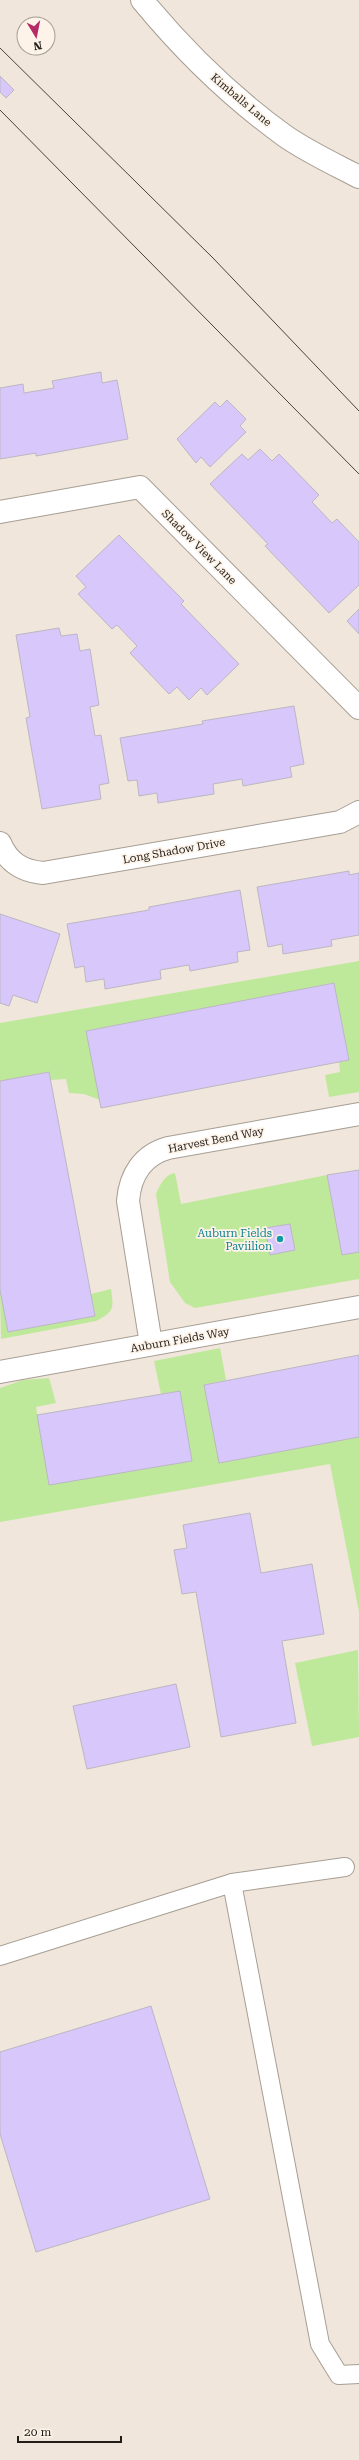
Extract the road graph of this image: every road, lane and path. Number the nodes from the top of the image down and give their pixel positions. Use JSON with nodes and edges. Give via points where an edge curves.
{"nodes":[{"id":1,"x":142,"y":0,"type":"edge"},
{"id":2,"x":359,"y":177,"type":"edge"},
{"id":3,"x":0,"y":512,"type":"edge"},
{"id":4,"x":359,"y":708,"type":"edge"},
{"id":5,"x":359,"y":812,"type":"edge"},
{"id":6,"x":0,"y":842,"type":"edge"},
{"id":7,"x":359,"y":1114,"type":"edge"},
{"id":8,"x":359,"y":1307,"type":"edge"},
{"id":9,"x":151,"y":1344,"type":"junction"},
{"id":10,"x":0,"y":1372,"type":"edge"},
{"id":11,"x":345,"y":1867,"type":"dead end"},
{"id":12,"x":232,"y":1883,"type":"junction"},
{"id":13,"x":0,"y":1956,"type":"edge"},
{"id":14,"x":359,"y":2374,"type":"edge"}],
"edges":[{"from":1,"to":2,"type":"street","name":"Kimballs Lane","via":[[172,36],[242,103],[286,136]]},
{"from":3,"to":4,"type":"street","name":"Shadow View Lane","via":[[140,487]]},
{"from":5,"to":6,"type":"street","name":"Long Shadow Drive","via":[[350,819],[340,822],[43,873],[24,870],[15,865]]},
{"from":7,"to":9,"type":"street","name":"Harvest Bend Way","via":[[168,1148],[158,1151],[140,1165],[129,1191],[128,1201]]},
{"from":8,"to":9,"type":"street","name":"Auburn Fields Way"},
{"from":9,"to":10,"type":"street","name":"Auburn Fields Way"},
{"from":11,"to":12,"type":"lane"},
{"from":12,"to":13,"type":"lane"},
{"from":12,"to":14,"type":"lane","via":[[320,2344],[340,2375]]}]}
